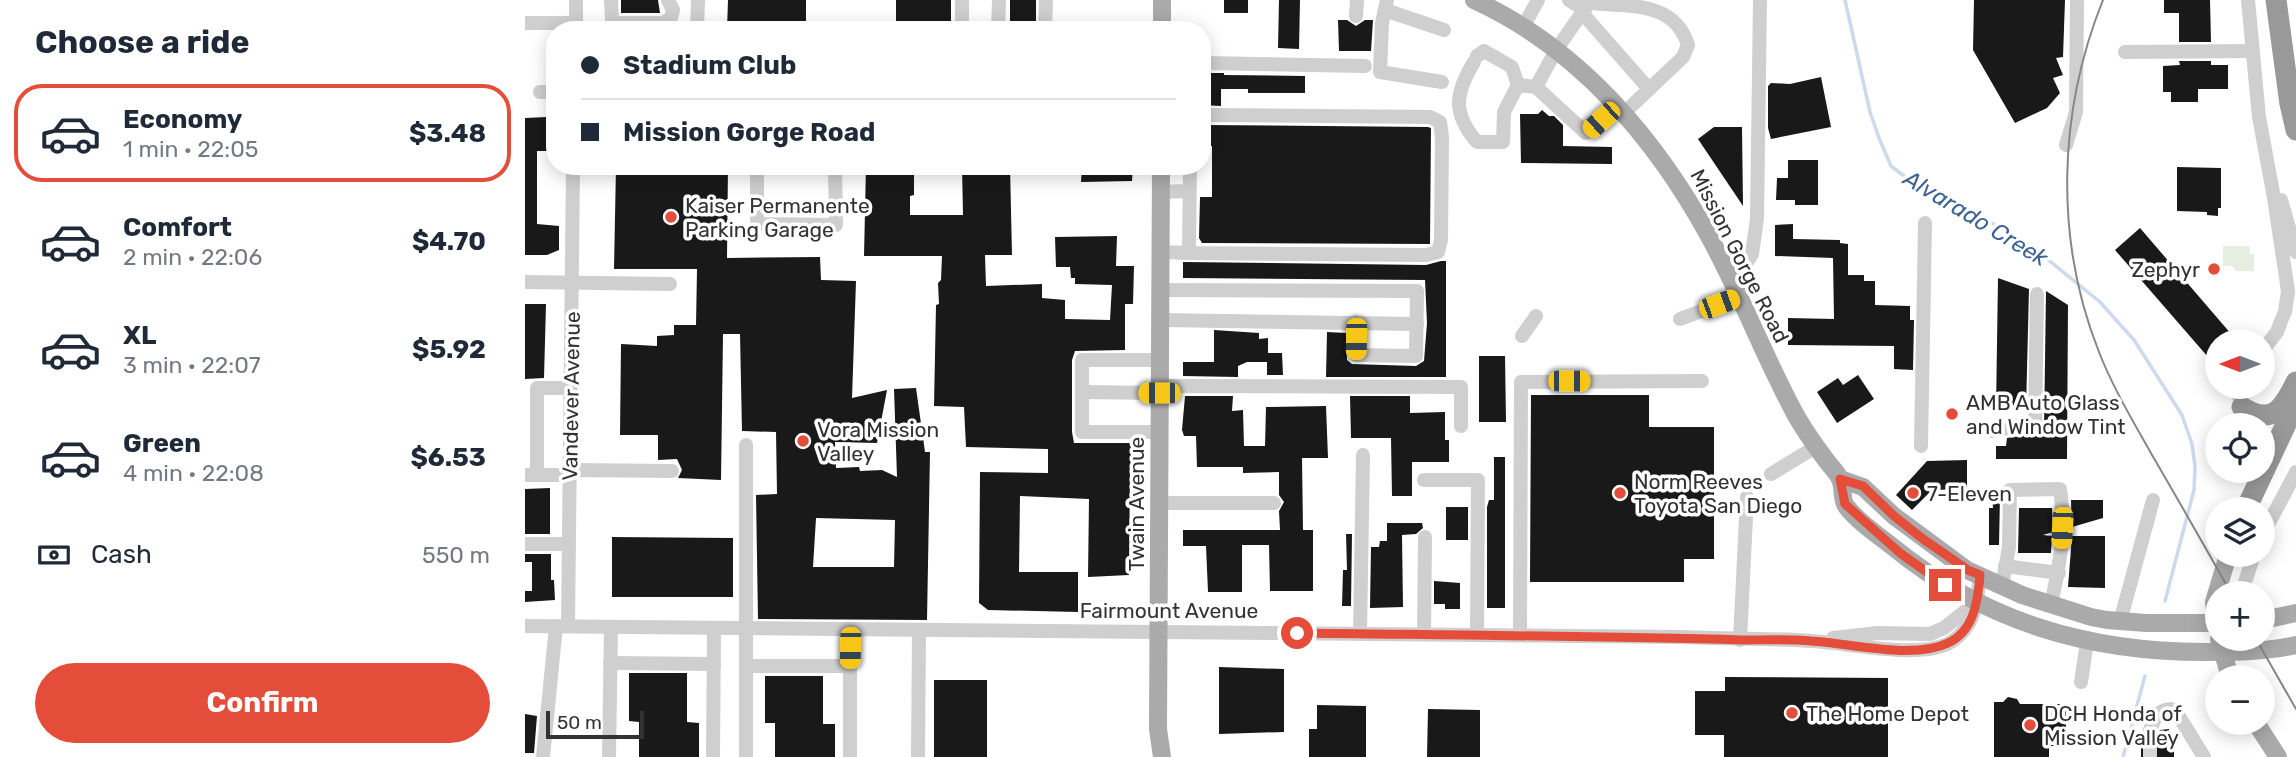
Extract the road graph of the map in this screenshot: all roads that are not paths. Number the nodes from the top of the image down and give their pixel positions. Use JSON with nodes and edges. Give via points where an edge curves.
{"nodes":[{"id":1,"x":576,"y":0,"type":"edge"},
{"id":2,"x":611,"y":0,"type":"edge"},
{"id":3,"x":668,"y":0,"type":"edge"},
{"id":4,"x":698,"y":0,"type":"edge"},
{"id":5,"x":962,"y":0,"type":"edge"},
{"id":6,"x":999,"y":0,"type":"edge"},
{"id":7,"x":1046,"y":0,"type":"edge"},
{"id":8,"x":1162,"y":0,"type":"edge"},
{"id":9,"x":1357,"y":0,"type":"edge"},
{"id":10,"x":1538,"y":0,"type":"edge"},
{"id":11,"x":1570,"y":0,"type":"edge"},
{"id":12,"x":1760,"y":0,"type":"edge"},
{"id":13,"x":2077,"y":0,"type":"edge"},
{"id":14,"x":2248,"y":0,"type":"edge"},
{"id":15,"x":2276,"y":0,"type":"edge"},
{"id":16,"x":1479,"y":1,"type":"edge"},
{"id":17,"x":1386,"y":5,"type":"edge"},
{"id":18,"x":1587,"y":7,"type":"edge"},
{"id":19,"x":1356,"y":16,"type":"dead end"},
{"id":20,"x":576,"y":21,"type":"edge"},
{"id":21,"x":614,"y":21,"type":"edge"},
{"id":22,"x":666,"y":21,"type":"edge"},
{"id":23,"x":697,"y":21,"type":"edge"},
{"id":24,"x":962,"y":21,"type":"edge"},
{"id":25,"x":999,"y":21,"type":"edge"},
{"id":26,"x":1045,"y":21,"type":"edge"},
{"id":27,"x":1162,"y":21,"type":"edge"},
{"id":28,"x":525,"y":23,"type":"edge"},
{"id":29,"x":546,"y":24,"type":"edge"},
{"id":30,"x":1523,"y":27,"type":"junction"},
{"id":31,"x":1444,"y":30,"type":"dead end"},
{"id":32,"x":1556,"y":50,"type":"junction"},
{"id":33,"x":2252,"y":51,"type":"junction"},
{"id":34,"x":2125,"y":52,"type":"dead end"},
{"id":35,"x":1211,"y":64,"type":"edge"},
{"id":36,"x":1365,"y":66,"type":"dead end"},
{"id":37,"x":1441,"y":82,"type":"dead end"},
{"id":38,"x":1518,"y":85,"type":"junction"},
{"id":39,"x":1536,"y":87,"type":"junction"},
{"id":40,"x":1649,"y":89,"type":"junction"},
{"id":41,"x":1620,"y":110,"type":"junction"},
{"id":42,"x":1211,"y":115,"type":"edge"},
{"id":43,"x":2296,"y":130,"type":"edge"},
{"id":44,"x":2262,"y":136,"type":"junction"},
{"id":45,"x":2066,"y":145,"type":"dead end"},
{"id":46,"x":573,"y":175,"type":"edge"},
{"id":47,"x":757,"y":175,"type":"edge"},
{"id":48,"x":835,"y":175,"type":"edge"},
{"id":49,"x":1161,"y":175,"type":"edge"},
{"id":50,"x":1190,"y":175,"type":"edge"},
{"id":51,"x":1189,"y":191,"type":"junction"},
{"id":52,"x":1161,"y":192,"type":"junction"},
{"id":53,"x":1925,"y":223,"type":"dead end"},
{"id":54,"x":1160,"y":252,"type":"junction"},
{"id":55,"x":2296,"y":252,"type":"edge"},
{"id":56,"x":1189,"y":253,"type":"junction"},
{"id":57,"x":525,"y":282,"type":"edge"},
{"id":58,"x":572,"y":282,"type":"junction"},
{"id":59,"x":670,"y":284,"type":"dead end"},
{"id":60,"x":1160,"y":290,"type":"junction"},
{"id":61,"x":1736,"y":291,"type":"junction"},
{"id":62,"x":2292,"y":293,"type":"edge"},
{"id":63,"x":2037,"y":294,"type":"dead end"},
{"id":64,"x":1536,"y":316,"type":"dead end"},
{"id":65,"x":1679,"y":319,"type":"dead end"},
{"id":66,"x":1161,"y":320,"type":"junction"},
{"id":67,"x":1356,"y":322,"type":"junction"},
{"id":68,"x":1417,"y":324,"type":"junction"},
{"id":69,"x":2275,"y":335,"type":"edge"},
{"id":70,"x":1522,"y":336,"type":"dead end"},
{"id":71,"x":1159,"y":360,"type":"junction"},
{"id":72,"x":1702,"y":381,"type":"dead end"},
{"id":73,"x":2296,"y":382,"type":"edge"},
{"id":74,"x":571,"y":387,"type":"junction"},
{"id":75,"x":1159,"y":390,"type":"junction"},
{"id":76,"x":1082,"y":393,"type":"junction"},
{"id":77,"x":2296,"y":402,"type":"edge"},
{"id":78,"x":2244,"y":406,"type":"edge"},
{"id":79,"x":1461,"y":426,"type":"dead end"},
{"id":80,"x":1991,"y":431,"type":"dead end"},
{"id":81,"x":1158,"y":432,"type":"junction"},
{"id":82,"x":747,"y":445,"type":"dead end"},
{"id":83,"x":1817,"y":446,"type":"junction"},
{"id":84,"x":1921,"y":446,"type":"dead end"},
{"id":85,"x":1363,"y":455,"type":"dead end"},
{"id":86,"x":672,"y":471,"type":"dead end"},
{"id":87,"x":570,"y":472,"type":"junction"},
{"id":88,"x":2296,"y":472,"type":"edge"},
{"id":89,"x":1771,"y":474,"type":"dead end"},
{"id":90,"x":531,"y":475,"type":"edge"},
{"id":91,"x":1840,"y":479,"type":"junction"},
{"id":92,"x":1424,"y":480,"type":"dead end"},
{"id":93,"x":1747,"y":497,"type":"dead end"},
{"id":94,"x":2251,"y":497,"type":"edge"},
{"id":95,"x":2153,"y":500,"type":"dead end"},
{"id":96,"x":1159,"y":503,"type":"junction"},
{"id":97,"x":1274,"y":503,"type":"dead end"},
{"id":98,"x":2275,"y":508,"type":"edge"},
{"id":99,"x":1425,"y":537,"type":"dead end"},
{"id":100,"x":525,"y":544,"type":"edge"},
{"id":101,"x":569,"y":544,"type":"junction"},
{"id":102,"x":2005,"y":566,"type":"junction"},
{"id":103,"x":2059,"y":573,"type":"junction"},
{"id":104,"x":1980,"y":575,"type":"junction"},
{"id":105,"x":2002,"y":586,"type":"junction"},
{"id":106,"x":1978,"y":601,"type":"junction"},
{"id":107,"x":2051,"y":604,"type":"junction"},
{"id":108,"x":2296,"y":613,"type":"edge"},
{"id":109,"x":2275,"y":617,"type":"edge"},
{"id":110,"x":2120,"y":622,"type":"junction"},
{"id":111,"x":2205,"y":623,"type":"edge"},
{"id":112,"x":525,"y":626,"type":"edge"},
{"id":113,"x":562,"y":626,"type":"junction"},
{"id":114,"x":611,"y":627,"type":"junction"},
{"id":115,"x":714,"y":628,"type":"junction"},
{"id":116,"x":746,"y":628,"type":"junction"},
{"id":117,"x":850,"y":629,"type":"junction"},
{"id":118,"x":919,"y":630,"type":"junction"},
{"id":119,"x":1158,"y":632,"type":"junction"},
{"id":120,"x":1360,"y":634,"type":"junction"},
{"id":121,"x":1424,"y":634,"type":"junction"},
{"id":122,"x":1477,"y":635,"type":"junction"},
{"id":123,"x":1520,"y":635,"type":"junction"},
{"id":124,"x":1740,"y":640,"type":"junction"},
{"id":125,"x":2087,"y":642,"type":"junction"},
{"id":126,"x":2296,"y":645,"type":"edge"},
{"id":127,"x":2205,"y":646,"type":"edge"},
{"id":128,"x":2275,"y":648,"type":"edge"},
{"id":129,"x":610,"y":663,"type":"junction"},
{"id":130,"x":713,"y":664,"type":"junction"},
{"id":131,"x":746,"y":666,"type":"junction"},
{"id":132,"x":850,"y":666,"type":"junction"},
{"id":133,"x":2081,"y":682,"type":"dead end"},
{"id":134,"x":2150,"y":730,"type":"dead end"},
{"id":135,"x":2264,"y":735,"type":"edge"},
{"id":136,"x":543,"y":757,"type":"edge"},
{"id":137,"x":609,"y":757,"type":"edge"},
{"id":138,"x":713,"y":757,"type":"edge"},
{"id":139,"x":746,"y":757,"type":"edge"},
{"id":140,"x":850,"y":757,"type":"edge"},
{"id":141,"x":918,"y":757,"type":"edge"},
{"id":142,"x":1162,"y":757,"type":"edge"},
{"id":143,"x":2204,"y":757,"type":"edge"},
{"id":144,"x":2278,"y":757,"type":"edge"}],
"edges":[{"from":1,"to":20,"type":"street"},
{"from":2,"to":21,"type":"street"},
{"from":3,"to":22,"type":"street","via":[[673,10]]},
{"from":4,"to":23,"type":"street"},
{"from":5,"to":24,"type":"street"},
{"from":6,"to":25,"type":"street"},
{"from":7,"to":26,"type":"street"},
{"from":8,"to":27,"type":"main road"},
{"from":9,"to":19,"type":"street"},
{"from":10,"to":30,"type":"street"},
{"from":11,"to":18,"type":"street"},
{"from":12,"to":61,"type":"street","via":[[1757,219],[1752,254]]},
{"from":13,"to":45,"type":"street","via":[[2076,112]]},
{"from":14,"to":33,"type":"street"},
{"from":15,"to":43,"type":"highway"},
{"from":16,"to":30,"type":"main road","name":"Mission Gorge Road"},
{"from":17,"to":31,"type":"street"},
{"from":17,"to":37,"type":"street","via":[[1381,72]]},
{"from":18,"to":32,"type":"street"},
{"from":18,"to":40,"type":"street"},
{"from":18,"to":40,"type":"street","via":[[1645,7],[1665,13],[1678,24],[1688,44],[1683,57]]},
{"from":28,"to":29,"type":"street"},
{"from":30,"to":32,"type":"main road","name":"Mission Gorge Road"},
{"from":32,"to":39,"type":"street"},
{"from":32,"to":41,"type":"main road","name":"Mission Gorge Road"},
{"from":33,"to":34,"type":"street"},
{"from":33,"to":44,"type":"street"},
{"from":35,"to":36,"type":"street"},
{"from":38,"to":38,"type":"street","via":[[1504,111],[1503,142],[1477,142],[1467,129],[1459,102],[1460,88],[1476,59],[1484,51],[1512,67]]},
{"from":38,"to":39,"type":"street"},
{"from":39,"to":41,"type":"street","via":[[1586,134]]},
{"from":40,"to":41,"type":"street"},
{"from":41,"to":61,"type":"main road","name":"Mission Gorge Road","via":[[1676,178]]},
{"from":42,"to":56,"type":"street","via":[[1430,117],[1440,122],[1441,240],[1438,252],[1426,255]]},
{"from":44,"to":55,"type":"street"},
{"from":44,"to":62,"type":"street"},
{"from":46,"to":58,"type":"street","name":"Vandever Avenue"},
{"from":47,"to":48,"type":"street","via":[[757,224],[836,225]]},
{"from":49,"to":52,"type":"main road","name":"Twain Avenue"},
{"from":50,"to":51,"type":"street"},
{"from":51,"to":52,"type":"street"},
{"from":51,"to":56,"type":"street"},
{"from":52,"to":54,"type":"main road","name":"Twain Avenue"},
{"from":53,"to":84,"type":"street"},
{"from":54,"to":56,"type":"street"},
{"from":54,"to":60,"type":"main road","name":"Twain Avenue"},
{"from":57,"to":58,"type":"street"},
{"from":58,"to":59,"type":"street"},
{"from":58,"to":74,"type":"street","name":"Vandever Avenue"},
{"from":60,"to":66,"type":"main road","name":"Twain Avenue"},
{"from":60,"to":68,"type":"street","via":[[1417,291]]},
{"from":61,"to":65,"type":"street"},
{"from":61,"to":83,"type":"main road","name":"Mission Gorge Road","via":[[1793,410]]},
{"from":62,"to":69,"type":"street"},
{"from":63,"to":80,"type":"street","via":[[2035,423]]},
{"from":64,"to":70,"type":"street"},
{"from":66,"to":67,"type":"street"},
{"from":66,"to":71,"type":"main road","name":"Twain Avenue"},
{"from":67,"to":68,"type":"street"},
{"from":67,"to":68,"type":"street","via":[[1356,355],[1416,356]]},
{"from":71,"to":75,"type":"main road","name":"Twain Avenue"},
{"from":71,"to":76,"type":"street","via":[[1082,360]]},
{"from":72,"to":123,"type":"street","via":[[1521,382]]},
{"from":73,"to":78,"type":"highway","via":[[2288,400],[2269,416],[2252,413]]},
{"from":74,"to":87,"type":"street","name":"Vandever Avenue"},
{"from":74,"to":90,"type":"street","via":[[537,388]]},
{"from":75,"to":76,"type":"street"},
{"from":75,"to":79,"type":"street","via":[[1461,387]]},
{"from":75,"to":81,"type":"main road","name":"Twain Avenue"},
{"from":76,"to":81,"type":"street","via":[[1082,432]]},
{"from":77,"to":94,"type":"highway"},
{"from":81,"to":96,"type":"main road","name":"Twain Avenue"},
{"from":82,"to":116,"type":"street"},
{"from":83,"to":89,"type":"street"},
{"from":83,"to":91,"type":"main road","name":"Mission Gorge Road"},
{"from":85,"to":120,"type":"street"},
{"from":86,"to":87,"type":"street"},
{"from":87,"to":90,"type":"street"},
{"from":87,"to":101,"type":"street","name":"Vandever Avenue"},
{"from":88,"to":98,"type":"street"},
{"from":91,"to":104,"type":"main road","name":"Mission Gorge Road","via":[[1863,486],[1923,539]]},
{"from":91,"to":106,"type":"main road","name":"Mission Gorge Road","via":[[1845,504],[1874,531],[1952,589]]},
{"from":92,"to":122,"type":"street","via":[[1478,480]]},
{"from":93,"to":124,"type":"street"},
{"from":95,"to":110,"type":"street"},
{"from":96,"to":97,"type":"street"},
{"from":96,"to":119,"type":"main road","name":"Twain Avenue"},
{"from":99,"to":121,"type":"street"},
{"from":100,"to":101,"type":"street"},
{"from":101,"to":113,"type":"street","name":"Vandever Avenue"},
{"from":102,"to":103,"type":"street"},
{"from":102,"to":103,"type":"street","via":[[2010,490],[2060,489]]},
{"from":102,"to":105,"type":"street"},
{"from":103,"to":107,"type":"street"},
{"from":104,"to":105,"type":"main road"},
{"from":104,"to":106,"type":"street"},
{"from":105,"to":107,"type":"main road"},
{"from":106,"to":124,"type":"street","name":"Fairmount Avenue","via":[[1930,634]]},
{"from":106,"to":125,"type":"main road","via":[[2015,619]]},
{"from":107,"to":110,"type":"main road"},
{"from":108,"to":109,"type":"main road"},
{"from":110,"to":111,"type":"main road"},
{"from":112,"to":113,"type":"street","name":"Fairmount Avenue"},
{"from":113,"to":114,"type":"street","name":"Fairmount Avenue"},
{"from":113,"to":136,"type":"street","name":"Vandever Avenue"},
{"from":114,"to":115,"type":"street","name":"Fairmount Avenue"},
{"from":114,"to":129,"type":"street"},
{"from":115,"to":116,"type":"street","name":"Fairmount Avenue"},
{"from":115,"to":130,"type":"street"},
{"from":116,"to":117,"type":"street","name":"Fairmount Avenue"},
{"from":116,"to":131,"type":"street"},
{"from":117,"to":118,"type":"street","name":"Fairmount Avenue"},
{"from":117,"to":132,"type":"street"},
{"from":118,"to":119,"type":"street","name":"Fairmount Avenue"},
{"from":118,"to":141,"type":"street"},
{"from":119,"to":120,"type":"street","name":"Fairmount Avenue"},
{"from":119,"to":142,"type":"main road","name":"Twain Avenue"},
{"from":120,"to":121,"type":"street","name":"Fairmount Avenue"},
{"from":121,"to":122,"type":"street","name":"Fairmount Avenue"},
{"from":122,"to":123,"type":"street","name":"Fairmount Avenue"},
{"from":123,"to":124,"type":"street","name":"Fairmount Avenue"},
{"from":125,"to":127,"type":"main road","via":[[2148,650]]},
{"from":125,"to":133,"type":"street"},
{"from":126,"to":128,"type":"main road"},
{"from":129,"to":130,"type":"street"},
{"from":129,"to":137,"type":"street"},
{"from":130,"to":138,"type":"street"},
{"from":131,"to":132,"type":"street"},
{"from":131,"to":139,"type":"street"},
{"from":132,"to":140,"type":"street"},
{"from":134,"to":143,"type":"street","via":[[2156,715],[2171,709]]},
{"from":135,"to":144,"type":"main road"}]}
